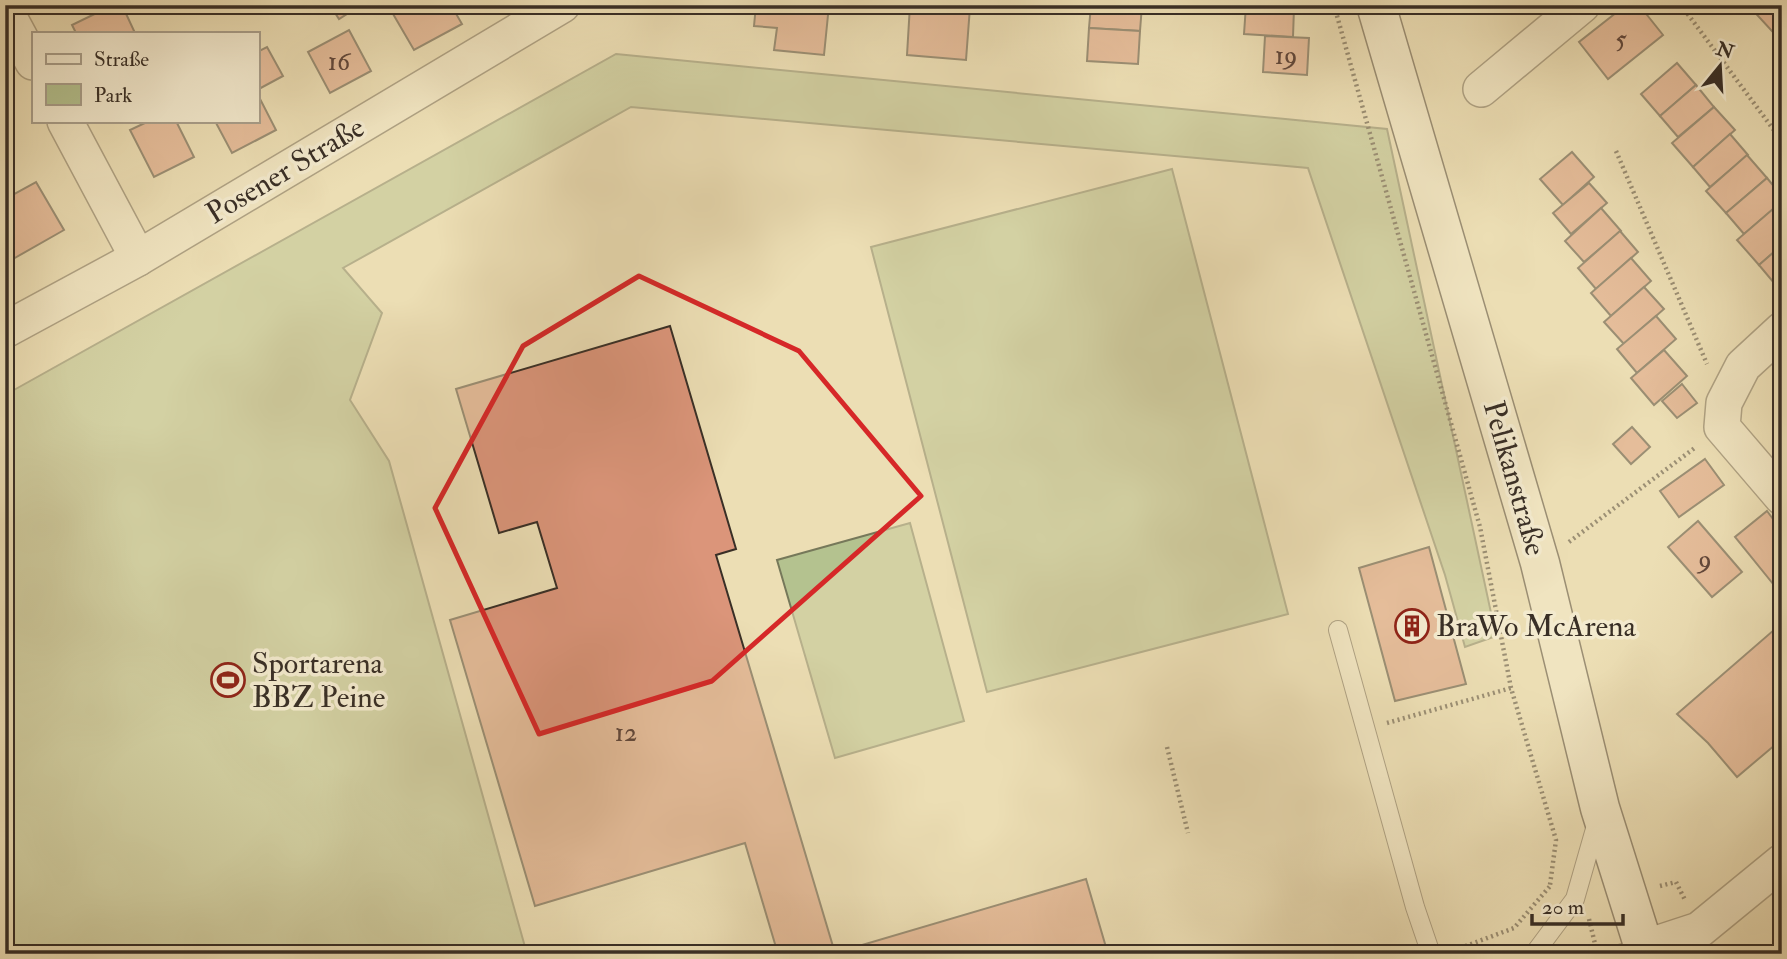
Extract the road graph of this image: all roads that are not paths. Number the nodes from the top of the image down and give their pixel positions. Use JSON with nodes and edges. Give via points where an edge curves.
{"nodes":[{"id":1,"x":562,"y":5,"type":"edge"},
{"id":2,"x":1376,"y":5,"type":"edge"},
{"id":3,"x":1582,"y":5,"type":"edge"},
{"id":4,"x":5,"y":10,"type":"edge"},
{"id":5,"x":32,"y":60,"type":"edge"},
{"id":6,"x":1481,"y":89,"type":"dead end"},
{"id":7,"x":66,"y":122,"type":"edge"},
{"id":8,"x":138,"y":258,"type":"junction"},
{"id":9,"x":5,"y":330,"type":"edge"},
{"id":10,"x":1782,"y":330,"type":"edge"},
{"id":11,"x":1782,"y":497,"type":"edge"},
{"id":12,"x":1338,"y":630,"type":"dead end"},
{"id":13,"x":1600,"y":808,"type":"junction"},
{"id":14,"x":1782,"y":862,"type":"edge"},
{"id":15,"x":1636,"y":952,"type":"edge"},
{"id":16,"x":1431,"y":954,"type":"edge"},
{"id":17,"x":1534,"y":954,"type":"edge"}],
"edges":[{"from":1,"to":8,"type":"street","name":"Posener Straße"},
{"from":2,"to":13,"type":"main road","name":"Pelikanstraße","via":[[1540,563]]},
{"from":3,"to":6,"type":"street"},
{"from":4,"to":5,"type":"street"},
{"from":7,"to":8,"type":"street"},
{"from":8,"to":9,"type":"street","name":"Posener Straße"},
{"from":10,"to":11,"type":"street","via":[[1744,366],[1723,415]]},
{"from":12,"to":16,"type":"lane"},
{"from":13,"to":15,"type":"main road","name":"Pelikanstraße"},
{"from":13,"to":17,"type":"lane","via":[[1575,899]]},
{"from":14,"to":15,"type":"street","via":[[1699,930]]}]}
